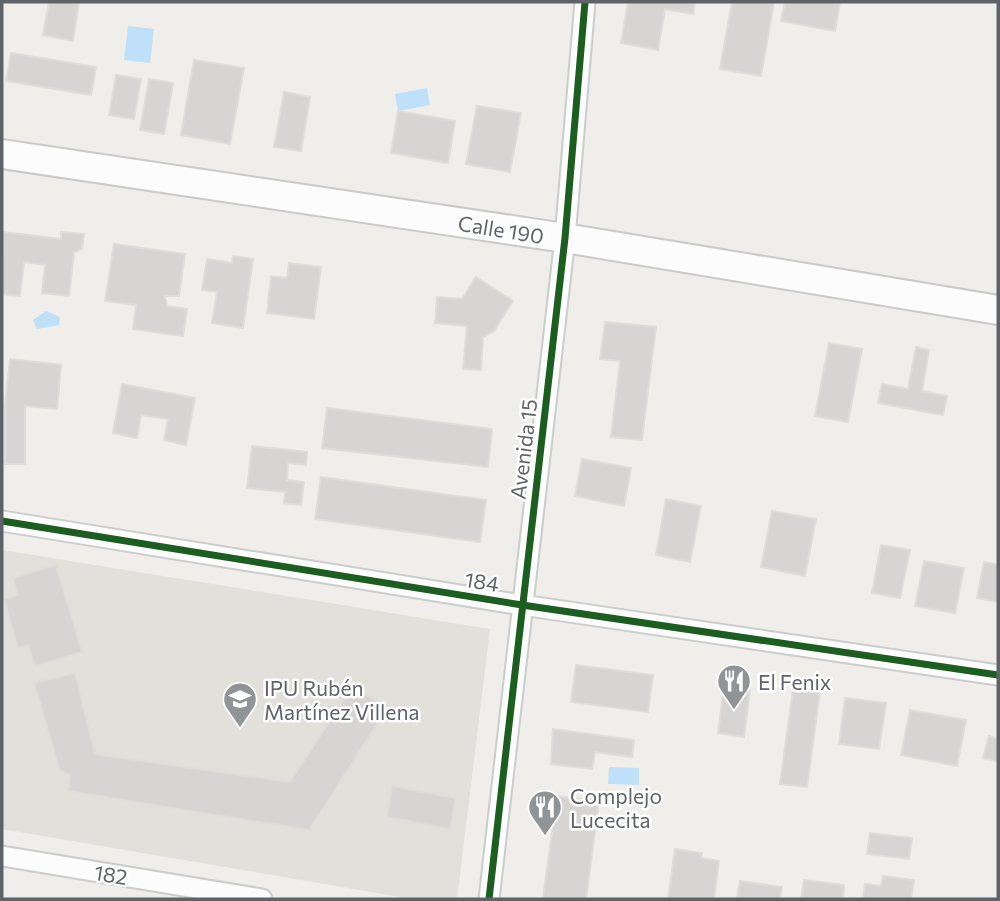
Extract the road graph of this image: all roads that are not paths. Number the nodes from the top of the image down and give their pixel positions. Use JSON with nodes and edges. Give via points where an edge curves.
{"nodes":[{"id":1,"x":584,"y":2,"type":"edge"},
{"id":2,"x":2,"y":154,"type":"edge"},
{"id":3,"x":565,"y":238,"type":"junction"},
{"id":4,"x":998,"y":310,"type":"edge"},
{"id":5,"x":2,"y":521,"type":"edge"},
{"id":6,"x":522,"y":605,"type":"junction"},
{"id":7,"x":998,"y":675,"type":"edge"},
{"id":8,"x":2,"y":856,"type":"edge"},
{"id":9,"x":262,"y":899,"type":"edge"},
{"id":10,"x":489,"y":899,"type":"edge"}],
"edges":[{"from":1,"to":3,"type":"street","name":"Avenida 15"},
{"from":2,"to":3,"type":"main road","name":"Calle 190"},
{"from":3,"to":4,"type":"main road","name":"Calle 190"},
{"from":3,"to":6,"type":"street","name":"Avenida 15"},
{"from":5,"to":6,"type":"street","name":"184"},
{"from":6,"to":7,"type":"street","name":"184"},
{"from":6,"to":10,"type":"street","name":"Avenida 15"},
{"from":8,"to":9,"type":"street","name":"182"}]}
